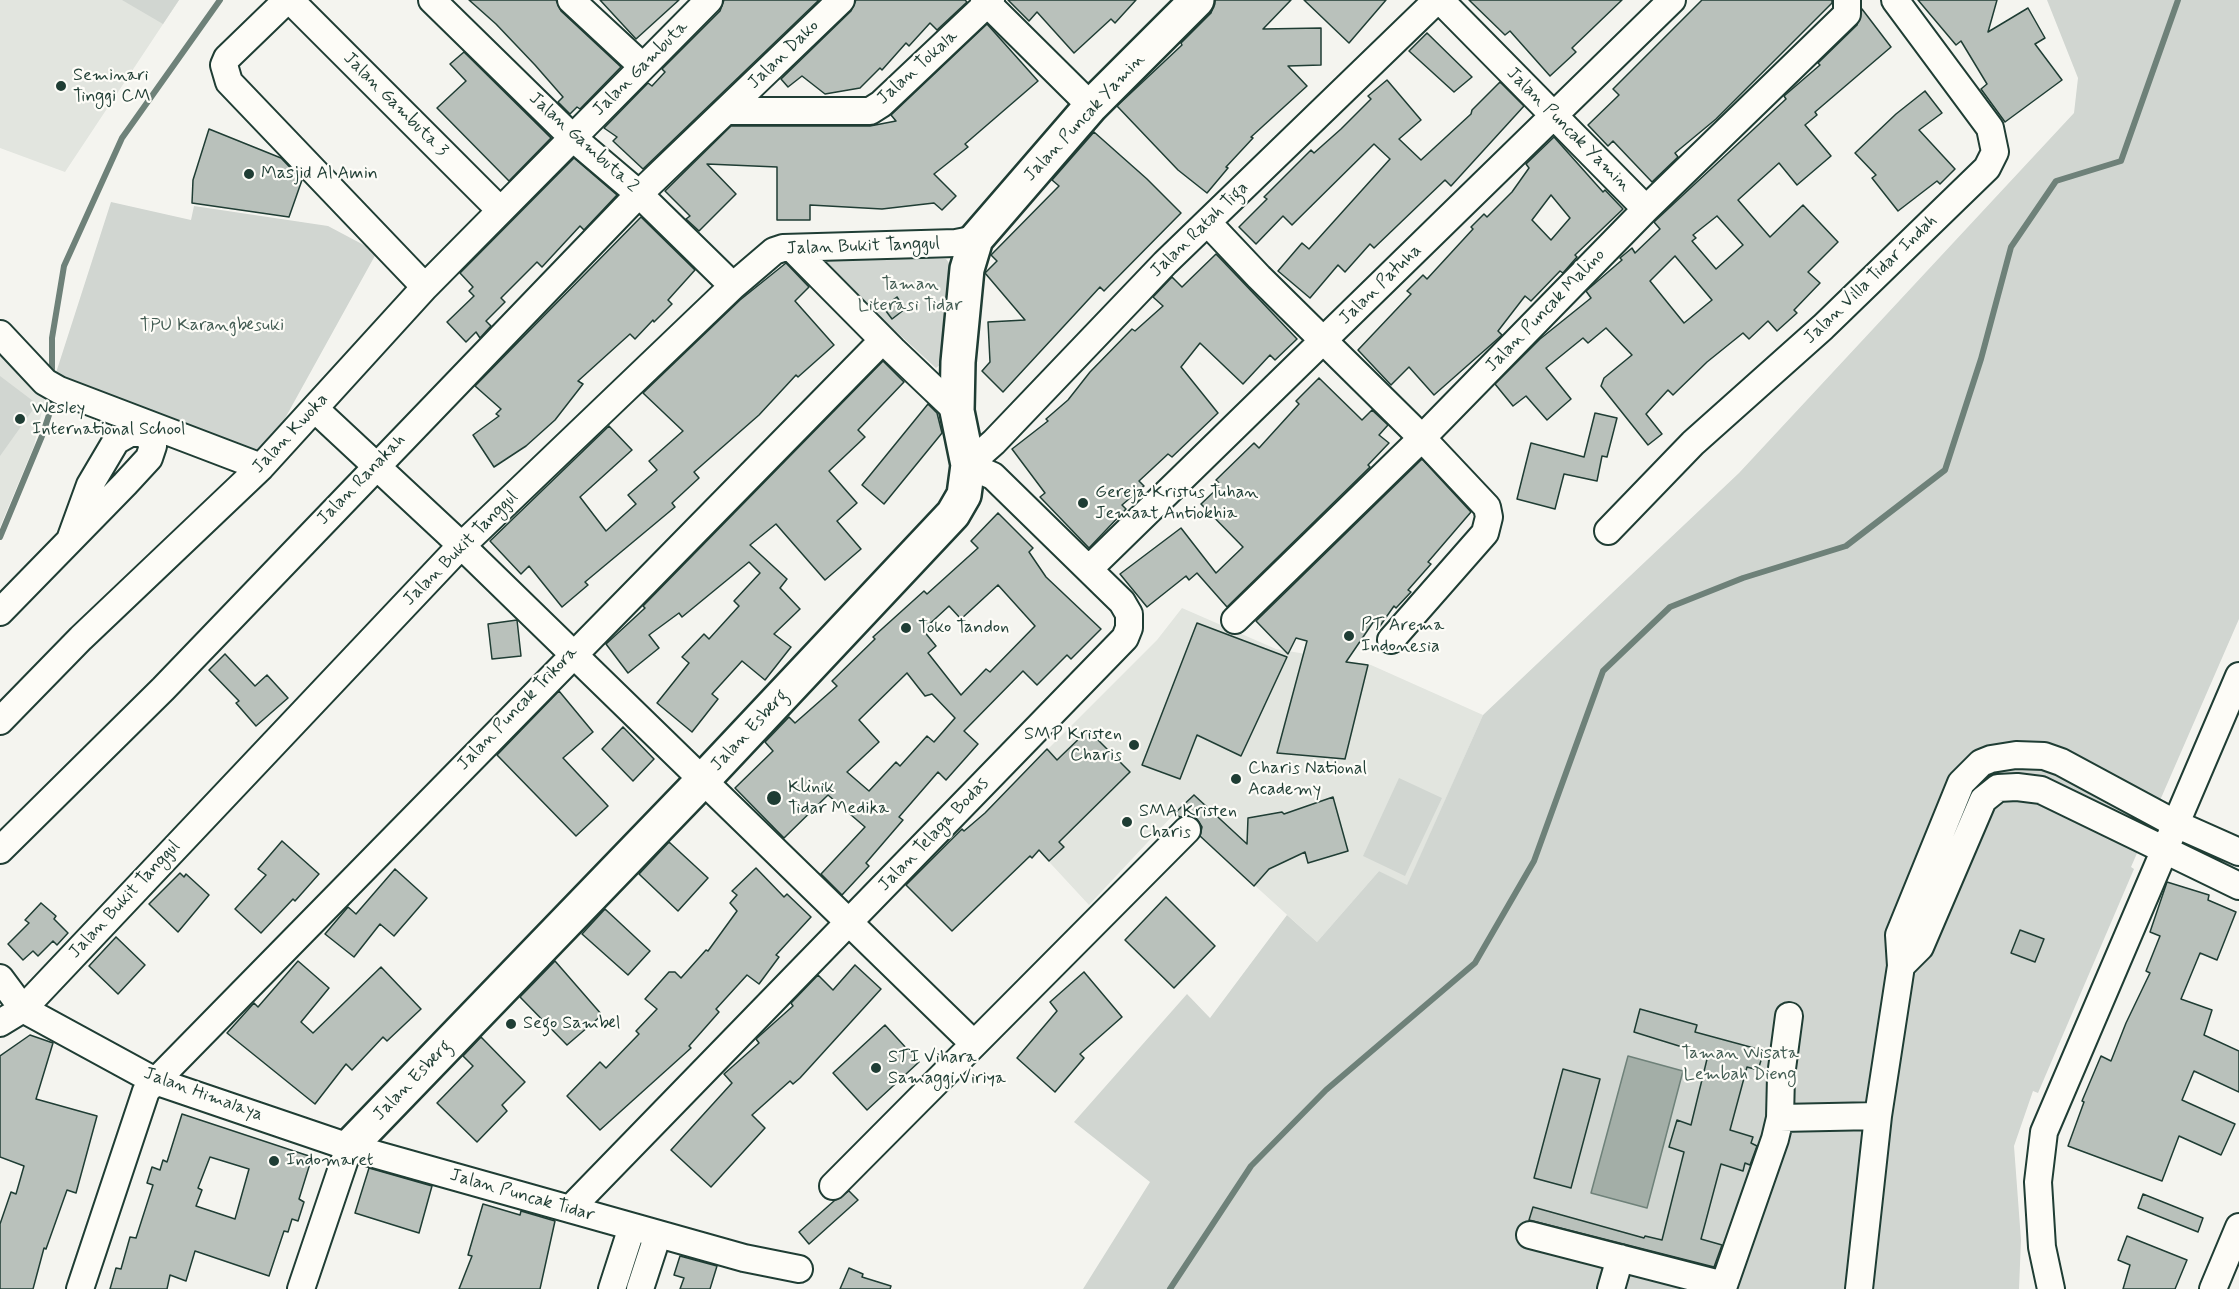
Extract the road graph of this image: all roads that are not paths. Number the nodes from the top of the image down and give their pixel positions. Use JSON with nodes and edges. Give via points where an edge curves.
{"nodes":[{"id":1,"x":288,"y":0,"type":"edge"},
{"id":2,"x":432,"y":0,"type":"edge"},
{"id":3,"x":571,"y":0,"type":"edge"},
{"id":4,"x":841,"y":0,"type":"edge"},
{"id":5,"x":1197,"y":0,"type":"edge"},
{"id":6,"x":1438,"y":0,"type":"edge"},
{"id":7,"x":1672,"y":0,"type":"edge"},
{"id":8,"x":1847,"y":0,"type":"edge"},
{"id":9,"x":1895,"y":0,"type":"edge"},
{"id":10,"x":705,"y":1,"type":"edge"},
{"id":11,"x":988,"y":1,"type":"edge"},
{"id":12,"x":642,"y":66,"type":"junction"},
{"id":13,"x":1092,"y":106,"type":"junction"},
{"id":14,"x":726,"y":111,"type":"junction"},
{"id":15,"x":1554,"y":117,"type":"junction"},
{"id":16,"x":573,"y":138,"type":"junction"},
{"id":17,"x":639,"y":195,"type":"junction"},
{"id":18,"x":1646,"y":209,"type":"junction"},
{"id":19,"x":500,"y":210,"type":"junction"},
{"id":20,"x":1208,"y":222,"type":"junction"},
{"id":21,"x":976,"y":239,"type":"junction"},
{"id":22,"x":792,"y":248,"type":"junction"},
{"id":23,"x":733,"y":286,"type":"junction"},
{"id":24,"x":425,"y":287,"type":"junction"},
{"id":25,"x":0,"y":334,"type":"edge"},
{"id":26,"x":883,"y":340,"type":"junction"},
{"id":27,"x":1322,"y":342,"type":"junction"},
{"id":28,"x":315,"y":409,"type":"junction"},
{"id":29,"x":957,"y":411,"type":"junction"},
{"id":30,"x":1422,"y":438,"type":"junction"},
{"id":31,"x":377,"y":465,"type":"junction"},
{"id":32,"x":968,"y":465,"type":"junction"},
{"id":33,"x":261,"y":467,"type":"junction"},
{"id":34,"x":1608,"y":531,"type":"dead end"},
{"id":35,"x":70,"y":540,"type":"dead end"},
{"id":36,"x":462,"y":546,"type":"junction"},
{"id":37,"x":1090,"y":568,"type":"junction"},
{"id":38,"x":0,"y":612,"type":"edge"},
{"id":39,"x":1235,"y":620,"type":"dead end"},
{"id":40,"x":1391,"y":640,"type":"dead end"},
{"id":41,"x":572,"y":653,"type":"junction"},
{"id":42,"x":2239,"y":676,"type":"edge"},
{"id":43,"x":0,"y":721,"type":"edge"},
{"id":44,"x":1981,"y":763,"type":"junction"},
{"id":45,"x":702,"y":781,"type":"junction"},
{"id":46,"x":1998,"y":788,"type":"junction"},
{"id":47,"x":2176,"y":824,"type":"junction"},
{"id":48,"x":1187,"y":830,"type":"dead end"},
{"id":49,"x":0,"y":850,"type":"edge"},
{"id":50,"x":2165,"y":851,"type":"junction"},
{"id":51,"x":2239,"y":852,"type":"edge"},
{"id":52,"x":2239,"y":886,"type":"edge"},
{"id":53,"x":850,"y":921,"type":"junction"},
{"id":54,"x":1901,"y":966,"type":"junction"},
{"id":55,"x":0,"y":978,"type":"edge"},
{"id":56,"x":23,"y":1009,"type":"junction"},
{"id":57,"x":1789,"y":1016,"type":"dead end"},
{"id":58,"x":0,"y":1023,"type":"edge"},
{"id":59,"x":974,"y":1044,"type":"junction"},
{"id":60,"x":155,"y":1081,"type":"junction"},
{"id":61,"x":1878,"y":1116,"type":"junction"},
{"id":62,"x":1780,"y":1118,"type":"junction"},
{"id":63,"x":349,"y":1148,"type":"junction"},
{"id":64,"x":833,"y":1186,"type":"dead end"},
{"id":65,"x":570,"y":1209,"type":"junction"},
{"id":66,"x":632,"y":1227,"type":"junction"},
{"id":67,"x":2239,"y":1227,"type":"edge"},
{"id":68,"x":658,"y":1234,"type":"junction"},
{"id":69,"x":1530,"y":1235,"type":"dead end"},
{"id":70,"x":2042,"y":1247,"type":"junction"},
{"id":71,"x":1620,"y":1258,"type":"junction"},
{"id":72,"x":799,"y":1269,"type":"dead end"},
{"id":73,"x":1664,"y":1280,"type":"edge"},
{"id":74,"x":1729,"y":1288,"type":"edge"},
{"id":75,"x":80,"y":1289,"type":"edge"},
{"id":76,"x":301,"y":1289,"type":"edge"},
{"id":77,"x":612,"y":1289,"type":"edge"},
{"id":78,"x":640,"y":1289,"type":"edge"},
{"id":79,"x":1611,"y":1289,"type":"edge"},
{"id":80,"x":1860,"y":1289,"type":"edge"},
{"id":81,"x":2035,"y":1289,"type":"edge"},
{"id":82,"x":2051,"y":1289,"type":"edge"},
{"id":83,"x":2213,"y":1289,"type":"edge"}],
"edges":[{"from":1,"to":19,"type":"street","name":"Jalan Gambuta 3"},
{"from":1,"to":24,"type":"street","via":[[227,58],[224,65],[229,82]]},
{"from":2,"to":16,"type":"street","name":"Jalan Gambuta 2"},
{"from":3,"to":12,"type":"street"},
{"from":4,"to":14,"type":"street","name":"Jalan Dako"},
{"from":5,"to":13,"type":"main road","name":"Jalan Puncak Yamin"},
{"from":6,"to":15,"type":"street","name":"Jalan Puncak Yamin"},
{"from":6,"to":20,"type":"street","name":"Jalan Ratah Tiga"},
{"from":7,"to":15,"type":"street","name":"Jalan Patuha"},
{"from":8,"to":18,"type":"street","name":"Jalan Puncak Malino","via":[[1847,14]]},
{"from":9,"to":34,"type":"street","name":"Jalan Villa Tidar Indah","via":[[1990,128],[1995,152],[1987,168],[1823,327],[1693,443]]},
{"from":10,"to":12,"type":"street","name":"Jalan Gambuta"},
{"from":11,"to":13,"type":"street"},
{"from":11,"to":14,"type":"street","name":"Jalan Tokala","via":[[870,111]]},
{"from":12,"to":16,"type":"street","name":"Jalan Gambuta"},
{"from":13,"to":21,"type":"main road","name":"Jalan Puncak Yamin"},
{"from":14,"to":17,"type":"street","name":"Jalan Ranakah"},
{"from":15,"to":18,"type":"street","name":"Jalan Puncak Yamin"},
{"from":15,"to":27,"type":"street","name":"Jalan Patuha"},
{"from":16,"to":17,"type":"street","name":"Jalan Gambuta 2"},
{"from":16,"to":19,"type":"street","name":"Jalan Kwoka"},
{"from":17,"to":23,"type":"street","name":"Jalan Gambuta 2"},
{"from":17,"to":31,"type":"street","name":"Jalan Ranakah"},
{"from":18,"to":30,"type":"street","name":"Jalan Puncak Malino"},
{"from":19,"to":24,"type":"street","name":"Jalan Kwoka"},
{"from":20,"to":27,"type":"street"},
{"from":20,"to":32,"type":"street","name":"Jalan Ratah Tiga"},
{"from":21,"to":22,"type":"street","name":"Jalan Bukit Tanggul","via":[[934,245]]},
{"from":21,"to":29,"type":"main road","name":"Jalan Esberg","via":[[960,313]]},
{"from":22,"to":23,"type":"street","name":"Jalan Bukit Tanggul","via":[[774,251]]},
{"from":22,"to":26,"type":"street"},
{"from":23,"to":36,"type":"street","name":"Jalan Bukit Tanggul"},
{"from":24,"to":28,"type":"street","name":"Jalan Kwoka"},
{"from":25,"to":33,"type":"street","via":[[52,386]]},
{"from":26,"to":29,"type":"street"},
{"from":26,"to":41,"type":"street","name":"Jalan Puncak Trikora"},
{"from":27,"to":30,"type":"street"},
{"from":27,"to":37,"type":"street","name":"Jalan Patuha"},
{"from":28,"to":31,"type":"street"},
{"from":28,"to":33,"type":"street","name":"Jalan Kwoka"},
{"from":29,"to":32,"type":"main road","name":"Jalan Esberg"},
{"from":30,"to":39,"type":"street","name":"Jalan Puncak Malino"},
{"from":30,"to":40,"type":"street","via":[[1483,500],[1488,526]]},
{"from":31,"to":36,"type":"street"},
{"from":31,"to":49,"type":"street","name":"Jalan Ranakah"},
{"from":32,"to":37,"type":"street","name":"Jalan Telaga Bodas","via":[[993,476]]},
{"from":32,"to":45,"type":"main road","name":"Jalan Esberg","via":[[964,495],[953,514]]},
{"from":33,"to":43,"type":"street","name":"Jalan Kwoka"},
{"from":35,"to":38,"type":"street"},
{"from":36,"to":41,"type":"street"},
{"from":36,"to":56,"type":"street","name":"Jalan Bukit Tanggul"},
{"from":37,"to":53,"type":"street","name":"Jalan Telaga Bodas","via":[[1129,614],[1125,638]]},
{"from":41,"to":45,"type":"street"},
{"from":41,"to":60,"type":"street","name":"Jalan Puncak Trikora"},
{"from":42,"to":47,"type":"street"},
{"from":44,"to":46,"type":"street"},
{"from":44,"to":47,"type":"street","via":[[2016,755],[2044,756]]},
{"from":44,"to":54,"type":"street","via":[[1961,783],[1899,935]]},
{"from":45,"to":53,"type":"street"},
{"from":45,"to":63,"type":"main road","name":"Jalan Esberg"},
{"from":46,"to":50,"type":"street","via":[[2041,790]]},
{"from":46,"to":54,"type":"street","via":[[1983,800],[1920,947]]},
{"from":47,"to":50,"type":"street"},
{"from":47,"to":51,"type":"street"},
{"from":48,"to":59,"type":"street"},
{"from":50,"to":52,"type":"street"},
{"from":50,"to":70,"type":"street","via":[[2044,1132],[2038,1182]]},
{"from":53,"to":59,"type":"street"},
{"from":53,"to":65,"type":"street","name":"Jalan Telaga Bodas"},
{"from":54,"to":61,"type":"street"},
{"from":55,"to":56,"type":"street"},
{"from":56,"to":58,"type":"street"},
{"from":56,"to":60,"type":"street","name":"Jalan Himalaya"},
{"from":57,"to":62,"type":"street"},
{"from":59,"to":64,"type":"street"},
{"from":60,"to":63,"type":"street","name":"Jalan Himalaya"},
{"from":60,"to":75,"type":"street","name":"Jalan Puncak Trikora","via":[[146,1091]]},
{"from":61,"to":62,"type":"street"},
{"from":61,"to":80,"type":"street"},
{"from":62,"to":74,"type":"street"},
{"from":63,"to":65,"type":"street","name":"Jalan Puncak Tidar"},
{"from":63,"to":76,"type":"street"},
{"from":65,"to":66,"type":"street","name":"Jalan Puncak Tidar"},
{"from":66,"to":68,"type":"street","name":"Jalan Puncak Tidar"},
{"from":66,"to":77,"type":"street"},
{"from":67,"to":83,"type":"street"},
{"from":68,"to":72,"type":"street","name":"Jalan Puncak Tidar"},
{"from":68,"to":78,"type":"street"},
{"from":69,"to":71,"type":"street"},
{"from":70,"to":81,"type":"street"},
{"from":70,"to":82,"type":"street"},
{"from":71,"to":73,"type":"street"},
{"from":71,"to":79,"type":"street"},
{"from":73,"to":74,"type":"street"}]}
